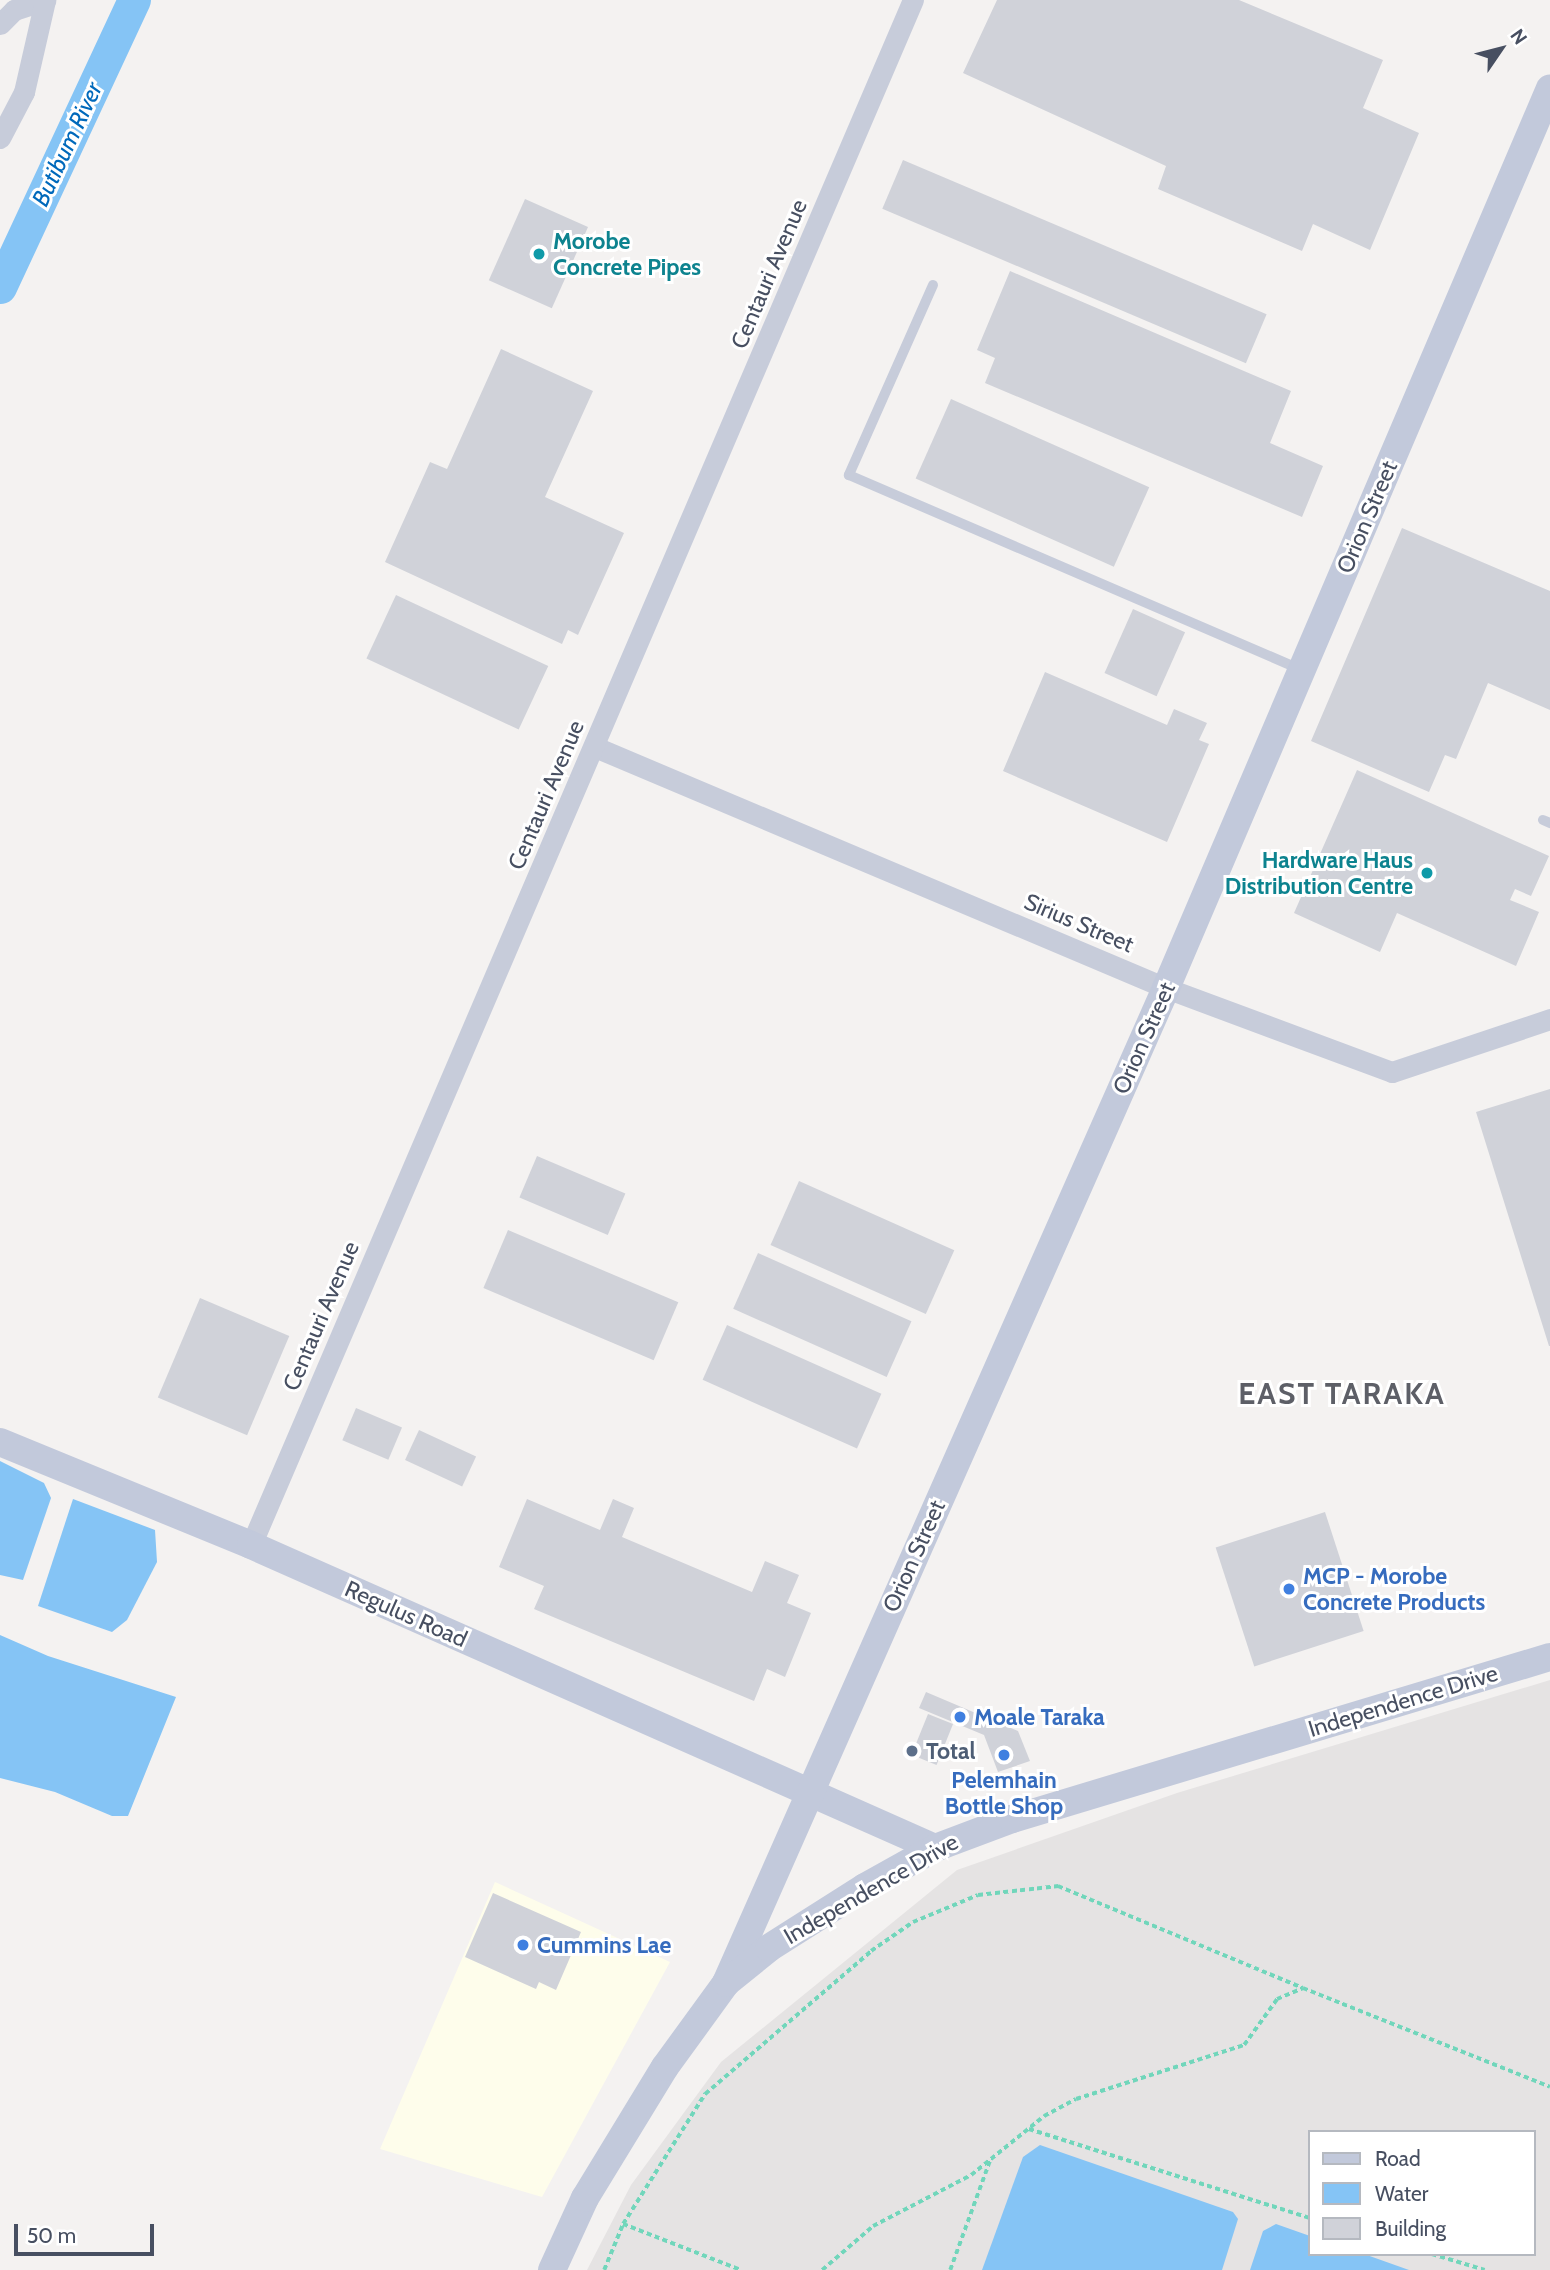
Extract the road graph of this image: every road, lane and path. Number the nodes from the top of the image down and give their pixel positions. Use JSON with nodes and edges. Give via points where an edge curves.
{"nodes":[{"id":1,"x":45,"y":0,"type":"edge"},
{"id":2,"x":914,"y":0,"type":"edge"},
{"id":3,"x":0,"y":24,"type":"edge"},
{"id":4,"x":1550,"y":88,"type":"edge"},
{"id":5,"x":0,"y":138,"type":"edge"},
{"id":6,"x":933,"y":285,"type":"dead end"},
{"id":7,"x":1302,"y":670,"type":"junction"},
{"id":8,"x":595,"y":747,"type":"junction"},
{"id":9,"x":1166,"y":989,"type":"junction"},
{"id":10,"x":1550,"y":1019,"type":"edge"},
{"id":11,"x":0,"y":1442,"type":"edge"},
{"id":12,"x":251,"y":1545,"type":"junction"},
{"id":13,"x":1550,"y":1657,"type":"edge"},
{"id":14,"x":809,"y":1793,"type":"junction"},
{"id":15,"x":935,"y":1848,"type":"junction"},
{"id":16,"x":726,"y":1983,"type":"junction"},
{"id":17,"x":1303,"y":1987,"type":"junction"},
{"id":18,"x":1550,"y":2087,"type":"edge"},
{"id":19,"x":1029,"y":2129,"type":"junction"},
{"id":20,"x":990,"y":2160,"type":"junction"},
{"id":21,"x":1308,"y":2217,"type":"edge"},
{"id":22,"x":622,"y":2224,"type":"junction"},
{"id":23,"x":1439,"y":2256,"type":"edge"},
{"id":24,"x":552,"y":2270,"type":"edge"},
{"id":25,"x":604,"y":2270,"type":"edge"},
{"id":26,"x":741,"y":2270,"type":"edge"},
{"id":27,"x":822,"y":2270,"type":"edge"},
{"id":28,"x":950,"y":2270,"type":"edge"},
{"id":29,"x":1485,"y":2270,"type":"edge"}],
"edges":[{"from":1,"to":3,"type":"street","via":[[14,10]]},
{"from":1,"to":5,"type":"street","via":[[24,92]]},
{"from":2,"to":8,"type":"street","name":"Centauri Avenue"},
{"from":4,"to":7,"type":"street","name":"Orion Street"},
{"from":6,"to":7,"type":"lane","via":[[849,475]]},
{"from":7,"to":9,"type":"street","name":"Orion Street"},
{"from":8,"to":9,"type":"street","name":"Sirius Street"},
{"from":8,"to":12,"type":"street","name":"Centauri Avenue"},
{"from":9,"to":10,"type":"street","name":"Sirius Street","via":[[1392,1072]]},
{"from":9,"to":14,"type":"street","name":"Orion Street"},
{"from":11,"to":12,"type":"street","name":"Regulus Road"},
{"from":12,"to":14,"type":"street","name":"Regulus Road"},
{"from":13,"to":15,"type":"street","name":"Independence Drive","via":[[1012,1819]]},
{"from":14,"to":15,"type":"street","name":"Regulus Road"},
{"from":14,"to":16,"type":"street","name":"Orion Street"},
{"from":15,"to":16,"type":"street","name":"Independence Drive","via":[[802,1926]]},
{"from":16,"to":24,"type":"street","name":"Independence Drive","via":[[665,2067],[592,2187]]},
{"from":17,"to":18,"type":"path"},
{"from":17,"to":19,"type":"path","via":[[1277,1999],[1244,2045],[1076,2099]]},
{"from":17,"to":22,"type":"path","via":[[1058,1886],[978,1895],[913,1922],[739,2062],[705,2094]]},
{"from":19,"to":20,"type":"path"},
{"from":19,"to":21,"type":"path"},
{"from":20,"to":27,"type":"path","via":[[925,2202],[873,2226]]},
{"from":20,"to":28,"type":"path"},
{"from":22,"to":25,"type":"path"},
{"from":22,"to":26,"type":"path"},
{"from":23,"to":29,"type":"path"}]}
